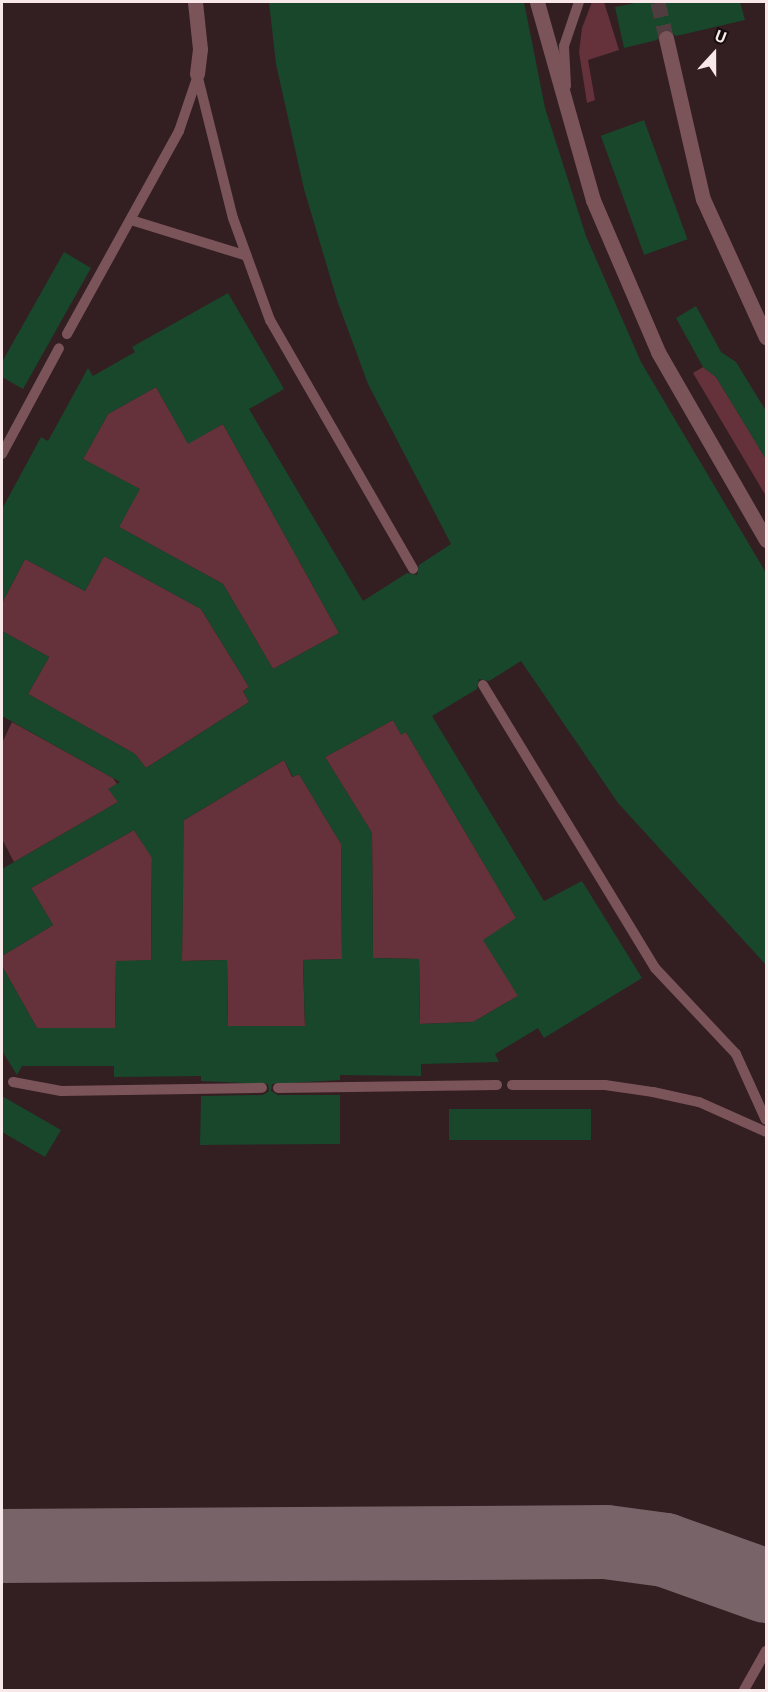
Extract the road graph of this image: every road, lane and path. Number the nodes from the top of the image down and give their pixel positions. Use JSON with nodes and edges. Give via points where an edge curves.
{"nodes":[{"id":1,"x":195,"y":2,"type":"edge"},
{"id":2,"x":537,"y":2,"type":"edge"},
{"id":3,"x":579,"y":2,"type":"edge"},
{"id":4,"x":666,"y":38,"type":"tunnel mouth"},
{"id":5,"x":198,"y":74,"type":"junction"},
{"id":6,"x":567,"y":119,"type":"junction"},
{"id":7,"x":131,"y":220,"type":"junction"},
{"id":8,"x":247,"y":256,"type":"junction"},
{"id":9,"x":67,"y":334,"type":"dead end"},
{"id":10,"x":766,"y":337,"type":"edge"},
{"id":11,"x":59,"y":348,"type":"dead end"},
{"id":12,"x":2,"y":454,"type":"edge"},
{"id":13,"x":766,"y":540,"type":"edge"},
{"id":14,"x":413,"y":569,"type":"dead end"},
{"id":15,"x":483,"y":685,"type":"dead end"},
{"id":16,"x":13,"y":1082,"type":"dead end"},
{"id":17,"x":497,"y":1085,"type":"dead end"},
{"id":18,"x":512,"y":1085,"type":"dead end"},
{"id":19,"x":262,"y":1088,"type":"dead end"},
{"id":20,"x":278,"y":1088,"type":"dead end"},
{"id":21,"x":766,"y":1120,"type":"edge"},
{"id":22,"x":766,"y":1132,"type":"edge"},
{"id":23,"x":766,"y":1651,"type":"edge"},
{"id":24,"x":744,"y":1690,"type":"edge"}],
"edges":[{"from":1,"to":5,"type":"street","via":[[200,49]]},
{"from":2,"to":6,"type":"street"},
{"from":3,"to":6,"type":"lane","via":[[564,46]]},
{"from":4,"to":10,"type":"street","via":[[704,199]]},
{"from":5,"to":7,"type":"lane","via":[[179,131]]},
{"from":5,"to":8,"type":"lane","via":[[233,218]]},
{"from":6,"to":13,"type":"street","via":[[593,200],[658,352]]},
{"from":7,"to":8,"type":"lane"},
{"from":7,"to":9,"type":"lane"},
{"from":8,"to":14,"type":"lane","via":[[270,320]]},
{"from":11,"to":12,"type":"lane"},
{"from":15,"to":21,"type":"lane","via":[[655,968],[736,1054]]},
{"from":16,"to":19,"type":"lane","via":[[61,1091]]},
{"from":17,"to":20,"type":"lane"},
{"from":18,"to":22,"type":"lane","via":[[604,1085],[653,1092],[699,1102]]},
{"from":23,"to":24,"type":"lane"}]}
